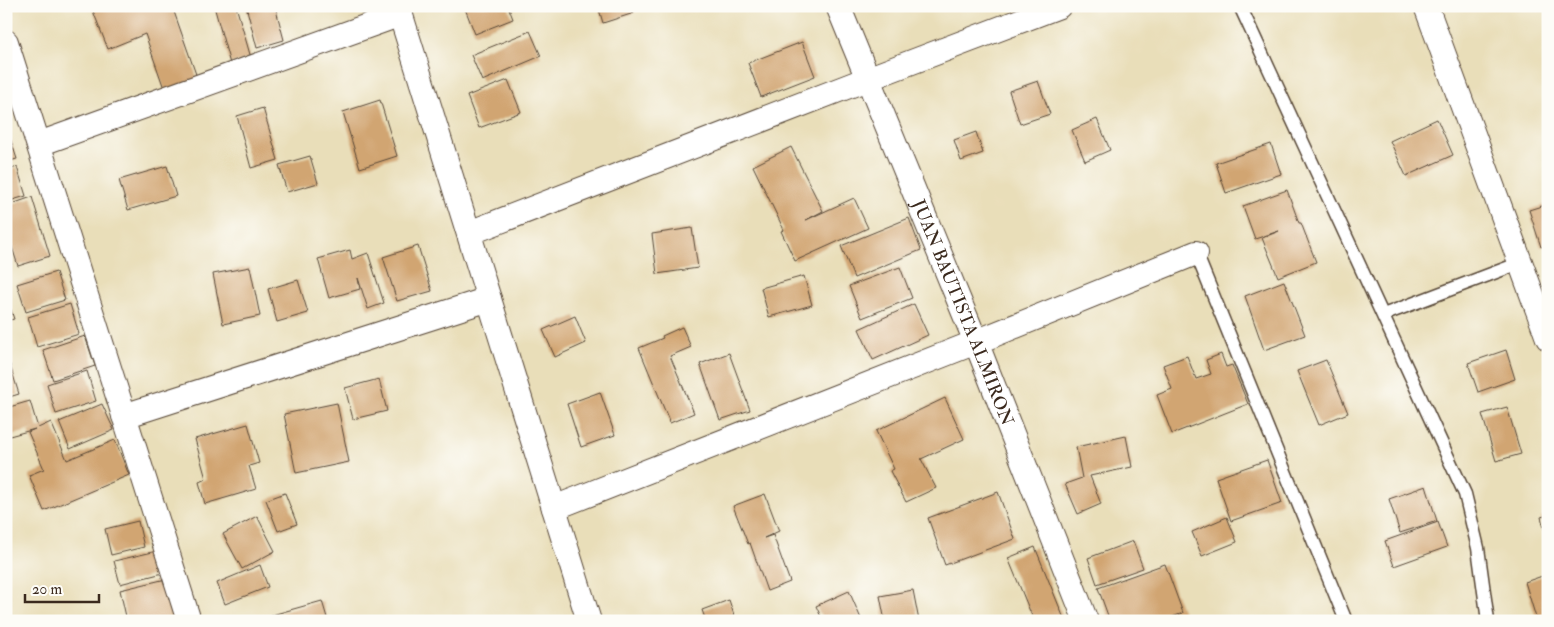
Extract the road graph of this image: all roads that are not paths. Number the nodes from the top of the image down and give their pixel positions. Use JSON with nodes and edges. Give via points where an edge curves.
{"nodes":[{"id":1,"x":838,"y":6,"type":"edge"},
{"id":2,"x":1059,"y":6,"type":"edge"},
{"id":3,"x":1240,"y":6,"type":"edge"},
{"id":4,"x":1426,"y":6,"type":"edge"},
{"id":5,"x":399,"y":10,"type":"edge"},
{"id":6,"x":6,"y":42,"type":"edge"},
{"id":7,"x":867,"y":79,"type":"junction"},
{"id":8,"x":38,"y":144,"type":"junction"},
{"id":9,"x":469,"y":233,"type":"junction"},
{"id":10,"x":1196,"y":253,"type":"joint"},
{"id":11,"x":1520,"y":263,"type":"junction"},
{"id":12,"x":490,"y":299,"type":"junction"},
{"id":13,"x":1383,"y":315,"type":"junction"},
{"id":14,"x":1548,"y":338,"type":"edge"},
{"id":15,"x":976,"y":342,"type":"junction"},
{"id":16,"x":124,"y":416,"type":"junction"},
{"id":17,"x":554,"y":508,"type":"junction"},
{"id":18,"x":189,"y":621,"type":"edge"},
{"id":19,"x":589,"y":621,"type":"edge"},
{"id":20,"x":1086,"y":621,"type":"edge"},
{"id":21,"x":1346,"y":621,"type":"edge"},
{"id":22,"x":1488,"y":621,"type":"edge"}],
"edges":[{"from":1,"to":7,"type":"street","name":"JUAN BAUTISTA ALMIRON"},
{"from":2,"to":7,"type":"street"},
{"from":3,"to":13,"type":"lane"},
{"from":4,"to":11,"type":"street"},
{"from":5,"to":8,"type":"street"},
{"from":5,"to":9,"type":"street"},
{"from":6,"to":8,"type":"street"},
{"from":7,"to":9,"type":"street"},
{"from":7,"to":15,"type":"street","name":"JUAN BAUTISTA ALMIRON"},
{"from":8,"to":16,"type":"street"},
{"from":9,"to":12,"type":"street"},
{"from":10,"to":15,"type":"street"},
{"from":10,"to":21,"type":"lane"},
{"from":11,"to":13,"type":"lane"},
{"from":11,"to":14,"type":"street"},
{"from":12,"to":16,"type":"street"},
{"from":12,"to":17,"type":"street"},
{"from":13,"to":22,"type":"lane","via":[[1465,494],[1478,548]]},
{"from":15,"to":17,"type":"street"},
{"from":15,"to":20,"type":"street","name":"JUAN BAUTISTA ALMIRON"},
{"from":16,"to":18,"type":"street"},
{"from":17,"to":19,"type":"street"}]}
